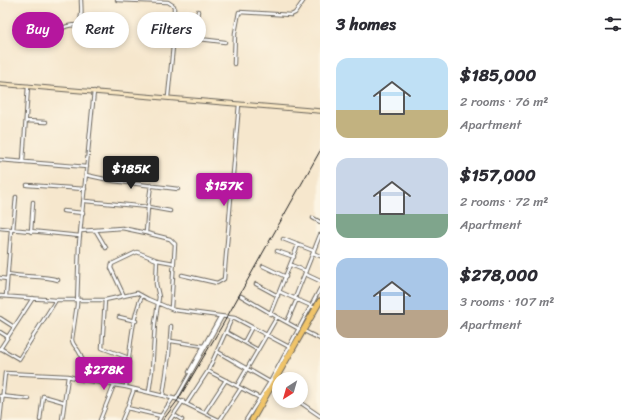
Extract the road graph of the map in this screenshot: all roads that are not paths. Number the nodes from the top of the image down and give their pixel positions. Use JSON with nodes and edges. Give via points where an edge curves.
{"nodes":[{"id":1,"x":81,"y":0,"type":"edge"},
{"id":2,"x":117,"y":0,"type":"edge"},
{"id":3,"x":304,"y":0,"type":"edge"},
{"id":4,"x":174,"y":12,"type":"edge"},
{"id":5,"x":64,"y":26,"type":"edge"},
{"id":6,"x":206,"y":40,"type":"edge"},
{"id":7,"x":225,"y":42,"type":"dead end"},
{"id":8,"x":173,"y":48,"type":"edge"},
{"id":9,"x":234,"y":64,"type":"dead end"},
{"id":10,"x":0,"y":84,"type":"edge"},
{"id":11,"x":28,"y":86,"type":"junction"},
{"id":12,"x":94,"y":91,"type":"junction"},
{"id":13,"x":168,"y":97,"type":"junction"},
{"id":14,"x":239,"y":104,"type":"junction"},
{"id":15,"x":320,"y":111,"type":"edge"},
{"id":16,"x":26,"y":121,"type":"junction"},
{"id":17,"x":46,"y":122,"type":"dead end"},
{"id":18,"x":0,"y":160,"type":"edge"},
{"id":19,"x":23,"y":161,"type":"junction"},
{"id":20,"x":87,"y":167,"type":"junction"},
{"id":21,"x":86,"y":175,"type":"junction"},
{"id":22,"x":27,"y":185,"type":"dead end"},
{"id":23,"x":151,"y":185,"type":"junction"},
{"id":24,"x":85,"y":189,"type":"junction"},
{"id":25,"x":178,"y":189,"type":"dead end"},
{"id":26,"x":16,"y":197,"type":"dead end"},
{"id":27,"x":85,"y":201,"type":"junction"},
{"id":28,"x":33,"y":202,"type":"dead end"},
{"id":29,"x":148,"y":207,"type":"junction"},
{"id":30,"x":63,"y":211,"type":"dead end"},
{"id":31,"x":170,"y":211,"type":"dead end"},
{"id":32,"x":83,"y":213,"type":"junction"},
{"id":33,"x":314,"y":218,"type":"dead end"},
{"id":34,"x":320,"y":222,"type":"edge"},
{"id":35,"x":0,"y":228,"type":"edge"},
{"id":36,"x":12,"y":230,"type":"junction"},
{"id":37,"x":80,"y":231,"type":"junction"},
{"id":38,"x":96,"y":231,"type":"junction"},
{"id":39,"x":31,"y":232,"type":"junction"},
{"id":40,"x":146,"y":233,"type":"junction"},
{"id":41,"x":320,"y":235,"type":"edge"},
{"id":42,"x":80,"y":236,"type":"junction"},
{"id":43,"x":283,"y":239,"type":"dead end"},
{"id":44,"x":319,"y":242,"type":"edge"},
{"id":45,"x":298,"y":245,"type":"junction"},
{"id":46,"x":106,"y":248,"type":"dead end"},
{"id":47,"x":277,"y":250,"type":"dead end"},
{"id":48,"x":313,"y":252,"type":"junction"},
{"id":49,"x":320,"y":256,"type":"edge"},
{"id":50,"x":294,"y":257,"type":"junction"},
{"id":51,"x":157,"y":260,"type":"junction"},
{"id":52,"x":174,"y":263,"type":"junction"},
{"id":53,"x":291,"y":265,"type":"junction"},
{"id":54,"x":263,"y":266,"type":"dead end"},
{"id":55,"x":305,"y":272,"type":"junction"},
{"id":56,"x":8,"y":274,"type":"junction"},
{"id":57,"x":182,"y":275,"type":"dead end"},
{"id":58,"x":286,"y":277,"type":"junction"},
{"id":59,"x":0,"y":278,"type":"edge"},
{"id":60,"x":7,"y":279,"type":"junction"},
{"id":61,"x":58,"y":280,"type":"dead end"},
{"id":62,"x":320,"y":281,"type":"edge"},
{"id":63,"x":256,"y":284,"type":"dead end"},
{"id":64,"x":320,"y":289,"type":"edge"},
{"id":65,"x":280,"y":292,"type":"junction"},
{"id":66,"x":0,"y":296,"type":"edge"},
{"id":67,"x":6,"y":296,"type":"junction"},
{"id":68,"x":124,"y":296,"type":"junction"},
{"id":69,"x":142,"y":296,"type":"junction"},
{"id":70,"x":241,"y":296,"type":"dead end"},
{"id":71,"x":278,"y":296,"type":"junction"},
{"id":72,"x":33,"y":298,"type":"junction"},
{"id":73,"x":296,"y":299,"type":"junction"},
{"id":74,"x":56,"y":300,"type":"junction"},
{"id":75,"x":76,"y":300,"type":"junction"},
{"id":76,"x":106,"y":300,"type":"junction"},
{"id":77,"x":320,"y":301,"type":"edge"},
{"id":78,"x":158,"y":303,"type":"junction"},
{"id":79,"x":310,"y":305,"type":"junction"},
{"id":80,"x":171,"y":308,"type":"junction"},
{"id":81,"x":316,"y":308,"type":"junction"},
{"id":82,"x":270,"y":314,"type":"junction"},
{"id":83,"x":119,"y":317,"type":"dead end"},
{"id":84,"x":221,"y":317,"type":"junction"},
{"id":85,"x":277,"y":317,"type":"junction"},
{"id":86,"x":0,"y":318,"type":"edge"},
{"id":87,"x":232,"y":318,"type":"junction"},
{"id":88,"x":136,"y":321,"type":"junction"},
{"id":89,"x":287,"y":322,"type":"junction"},
{"id":90,"x":171,"y":326,"type":"dead end"},
{"id":91,"x":14,"y":327,"type":"junction"},
{"id":92,"x":252,"y":327,"type":"junction"},
{"id":93,"x":301,"y":330,"type":"junction"},
{"id":94,"x":0,"y":332,"type":"edge"},
{"id":95,"x":226,"y":332,"type":"junction"},
{"id":96,"x":267,"y":335,"type":"junction"},
{"id":97,"x":8,"y":337,"type":"junction"},
{"id":98,"x":320,"y":339,"type":"edge"},
{"id":99,"x":171,"y":341,"type":"junction"},
{"id":100,"x":244,"y":342,"type":"junction"},
{"id":101,"x":204,"y":346,"type":"junction"},
{"id":102,"x":0,"y":348,"type":"edge"},
{"id":103,"x":291,"y":349,"type":"junction"},
{"id":104,"x":258,"y":350,"type":"junction"},
{"id":105,"x":218,"y":352,"type":"junction"},
{"id":106,"x":129,"y":358,"type":"junction"},
{"id":107,"x":247,"y":368,"type":"junction"},
{"id":108,"x":208,"y":371,"type":"junction"},
{"id":109,"x":189,"y":372,"type":"dead end"},
{"id":110,"x":278,"y":372,"type":"edge"},
{"id":111,"x":0,"y":376,"type":"edge"},
{"id":112,"x":4,"y":376,"type":"junction"},
{"id":113,"x":68,"y":376,"type":"junction"},
{"id":114,"x":82,"y":380,"type":"junction"},
{"id":115,"x":226,"y":380,"type":"junction"},
{"id":116,"x":272,"y":383,"type":"junction"},
{"id":117,"x":114,"y":385,"type":"junction"},
{"id":118,"x":237,"y":386,"type":"junction"},
{"id":119,"x":126,"y":387,"type":"junction"},
{"id":120,"x":241,"y":388,"type":"junction"},
{"id":121,"x":134,"y":389,"type":"junction"},
{"id":122,"x":149,"y":392,"type":"junction"},
{"id":123,"x":163,"y":396,"type":"junction"},
{"id":124,"x":1,"y":397,"type":"edge"},
{"id":125,"x":174,"y":398,"type":"junction"},
{"id":126,"x":260,"y":398,"type":"junction"},
{"id":127,"x":30,"y":399,"type":"dead end"},
{"id":128,"x":183,"y":401,"type":"junction"},
{"id":129,"x":64,"y":402,"type":"junction"},
{"id":130,"x":187,"y":403,"type":"junction"},
{"id":131,"x":127,"y":408,"type":"junction"},
{"id":132,"x":308,"y":408,"type":"edge"},
{"id":133,"x":205,"y":412,"type":"junction"},
{"id":134,"x":174,"y":415,"type":"junction"},
{"id":135,"x":161,"y":416,"type":"junction"},
{"id":136,"x":320,"y":416,"type":"edge"},
{"id":137,"x":0,"y":420,"type":"edge"},
{"id":138,"x":40,"y":420,"type":"edge"},
{"id":139,"x":62,"y":420,"type":"edge"},
{"id":140,"x":100,"y":420,"type":"edge"},
{"id":141,"x":122,"y":420,"type":"edge"},
{"id":142,"x":159,"y":420,"type":"edge"},
{"id":143,"x":170,"y":420,"type":"edge"},
{"id":144,"x":182,"y":420,"type":"edge"},
{"id":145,"x":220,"y":420,"type":"edge"},
{"id":146,"x":246,"y":420,"type":"edge"},
{"id":147,"x":252,"y":420,"type":"edge"}],
"edges":[{"from":1,"to":5,"type":"street","via":[[80,22],[78,25]]},
{"from":2,"to":4,"type":"street","via":[[168,2],[174,6]]},
{"from":3,"to":9,"type":"street","via":[[296,13],[291,15],[239,12]]},
{"from":6,"to":7,"type":"street"},
{"from":8,"to":13,"type":"street"},
{"from":10,"to":11,"type":"street"},
{"from":11,"to":12,"type":"street"},
{"from":11,"to":16,"type":"street"},
{"from":12,"to":13,"type":"street"},
{"from":12,"to":20,"type":"street"},
{"from":13,"to":14,"type":"street"},
{"from":14,"to":15,"type":"street"},
{"from":14,"to":57,"type":"street","via":[[224,279],[217,283]]},
{"from":16,"to":17,"type":"street"},
{"from":16,"to":19,"type":"street"},
{"from":18,"to":19,"type":"street"},
{"from":19,"to":20,"type":"street"},
{"from":20,"to":21,"type":"street"},
{"from":21,"to":23,"type":"street"},
{"from":21,"to":24,"type":"street"},
{"from":22,"to":24,"type":"street"},
{"from":23,"to":25,"type":"street"},
{"from":23,"to":29,"type":"street"},
{"from":24,"to":27,"type":"street"},
{"from":26,"to":36,"type":"street"},
{"from":27,"to":29,"type":"street"},
{"from":27,"to":32,"type":"street"},
{"from":28,"to":39,"type":"street"},
{"from":29,"to":31,"type":"street"},
{"from":29,"to":40,"type":"street"},
{"from":30,"to":32,"type":"street"},
{"from":32,"to":37,"type":"street"},
{"from":33,"to":34,"type":"street"},
{"from":35,"to":36,"type":"street"},
{"from":36,"to":39,"type":"street"},
{"from":36,"to":56,"type":"street"},
{"from":37,"to":38,"type":"street"},
{"from":37,"to":42,"type":"street"},
{"from":38,"to":40,"type":"street","via":[[122,228]]},
{"from":38,"to":46,"type":"street"},
{"from":39,"to":42,"type":"street"},
{"from":40,"to":52,"type":"street","via":[[174,242]]},
{"from":41,"to":44,"type":"street"},
{"from":42,"to":75,"type":"street"},
{"from":43,"to":45,"type":"street"},
{"from":44,"to":48,"type":"street"},
{"from":45,"to":48,"type":"street"},
{"from":45,"to":50,"type":"street"},
{"from":47,"to":50,"type":"street"},
{"from":48,"to":49,"type":"street"},
{"from":48,"to":55,"type":"street"},
{"from":50,"to":53,"type":"street"},
{"from":51,"to":52,"type":"street"},
{"from":51,"to":68,"type":"street","via":[[135,252],[110,266]]},
{"from":51,"to":78,"type":"street"},
{"from":52,"to":80,"type":"street"},
{"from":53,"to":55,"type":"street"},
{"from":53,"to":58,"type":"street"},
{"from":54,"to":58,"type":"street"},
{"from":55,"to":62,"type":"street"},
{"from":55,"to":73,"type":"street"},
{"from":56,"to":60,"type":"street"},
{"from":56,"to":61,"type":"street"},
{"from":58,"to":65,"type":"street"},
{"from":59,"to":60,"type":"street"},
{"from":60,"to":67,"type":"street"},
{"from":63,"to":71,"type":"street"},
{"from":64,"to":79,"type":"street"},
{"from":65,"to":71,"type":"street"},
{"from":65,"to":73,"type":"street"},
{"from":66,"to":67,"type":"street"},
{"from":67,"to":72,"type":"street"},
{"from":68,"to":69,"type":"street","via":[[138,293]]},
{"from":68,"to":76,"type":"street"},
{"from":69,"to":78,"type":"street"},
{"from":69,"to":88,"type":"street"},
{"from":70,"to":82,"type":"street"},
{"from":71,"to":82,"type":"street"},
{"from":72,"to":74,"type":"street"},
{"from":72,"to":91,"type":"street"},
{"from":73,"to":79,"type":"street"},
{"from":73,"to":89,"type":"street"},
{"from":74,"to":75,"type":"street"},
{"from":74,"to":102,"type":"street","via":[[19,359]]},
{"from":75,"to":76,"type":"street"},
{"from":75,"to":114,"type":"street","via":[[72,342],[82,358]]},
{"from":76,"to":106,"type":"street","via":[[102,348]]},
{"from":77,"to":81,"type":"highway"},
{"from":78,"to":80,"type":"street"},
{"from":78,"to":122,"type":"street"},
{"from":79,"to":81,"type":"street"},
{"from":79,"to":93,"type":"street"},
{"from":80,"to":84,"type":"street"},
{"from":81,"to":93,"type":"highway"},
{"from":82,"to":85,"type":"street"},
{"from":83,"to":88,"type":"street"},
{"from":84,"to":87,"type":"street"},
{"from":84,"to":101,"type":"street"},
{"from":84,"to":125,"type":"street"},
{"from":85,"to":89,"type":"street"},
{"from":85,"to":96,"type":"street"},
{"from":86,"to":91,"type":"street"},
{"from":87,"to":92,"type":"street"},
{"from":87,"to":95,"type":"street"},
{"from":88,"to":106,"type":"street"},
{"from":89,"to":93,"type":"street"},
{"from":90,"to":99,"type":"street"},
{"from":91,"to":97,"type":"street"},
{"from":92,"to":96,"type":"street"},
{"from":92,"to":100,"type":"street"},
{"from":93,"to":98,"type":"street"},
{"from":93,"to":103,"type":"highway"},
{"from":94,"to":97,"type":"street"},
{"from":95,"to":100,"type":"street"},
{"from":95,"to":105,"type":"street"},
{"from":96,"to":103,"type":"street"},
{"from":96,"to":104,"type":"street"},
{"from":97,"to":102,"type":"street"},
{"from":99,"to":101,"type":"street"},
{"from":99,"to":123,"type":"street"},
{"from":100,"to":104,"type":"street"},
{"from":101,"to":109,"type":"street"},
{"from":103,"to":110,"type":"highway"},
{"from":104,"to":107,"type":"street"},
{"from":105,"to":107,"type":"street"},
{"from":105,"to":108,"type":"street"},
{"from":106,"to":119,"type":"street"},
{"from":107,"to":116,"type":"street"},
{"from":107,"to":118,"type":"street"},
{"from":108,"to":115,"type":"street"},
{"from":108,"to":130,"type":"street"},
{"from":111,"to":112,"type":"street"},
{"from":112,"to":113,"type":"street","via":[[6,373]]},
{"from":112,"to":124,"type":"street"},
{"from":113,"to":114,"type":"street"},
{"from":113,"to":129,"type":"street"},
{"from":114,"to":117,"type":"street"},
{"from":115,"to":118,"type":"street"},
{"from":115,"to":133,"type":"street"},
{"from":116,"to":126,"type":"street"},
{"from":116,"to":147,"type":"highway"},
{"from":117,"to":119,"type":"street"},
{"from":117,"to":140,"type":"street"},
{"from":118,"to":120,"type":"street"},
{"from":119,"to":121,"type":"street"},
{"from":120,"to":126,"type":"street"},
{"from":120,"to":145,"type":"street"},
{"from":121,"to":122,"type":"street"},
{"from":121,"to":131,"type":"street"},
{"from":122,"to":123,"type":"street"},
{"from":123,"to":125,"type":"street"},
{"from":124,"to":127,"type":"street"},
{"from":124,"to":137,"type":"street"},
{"from":125,"to":128,"type":"street"},
{"from":125,"to":135,"type":"street"},
{"from":126,"to":146,"type":"street"},
{"from":128,"to":130,"type":"street"},
{"from":128,"to":134,"type":"street"},
{"from":129,"to":138,"type":"street","via":[[43,396]]},
{"from":129,"to":139,"type":"street"},
{"from":130,"to":133,"type":"street"},
{"from":131,"to":135,"type":"street"},
{"from":131,"to":141,"type":"street"},
{"from":132,"to":136,"type":"street"},
{"from":133,"to":145,"type":"street"},
{"from":134,"to":143,"type":"street"},
{"from":134,"to":144,"type":"street"},
{"from":135,"to":142,"type":"street"}]}
